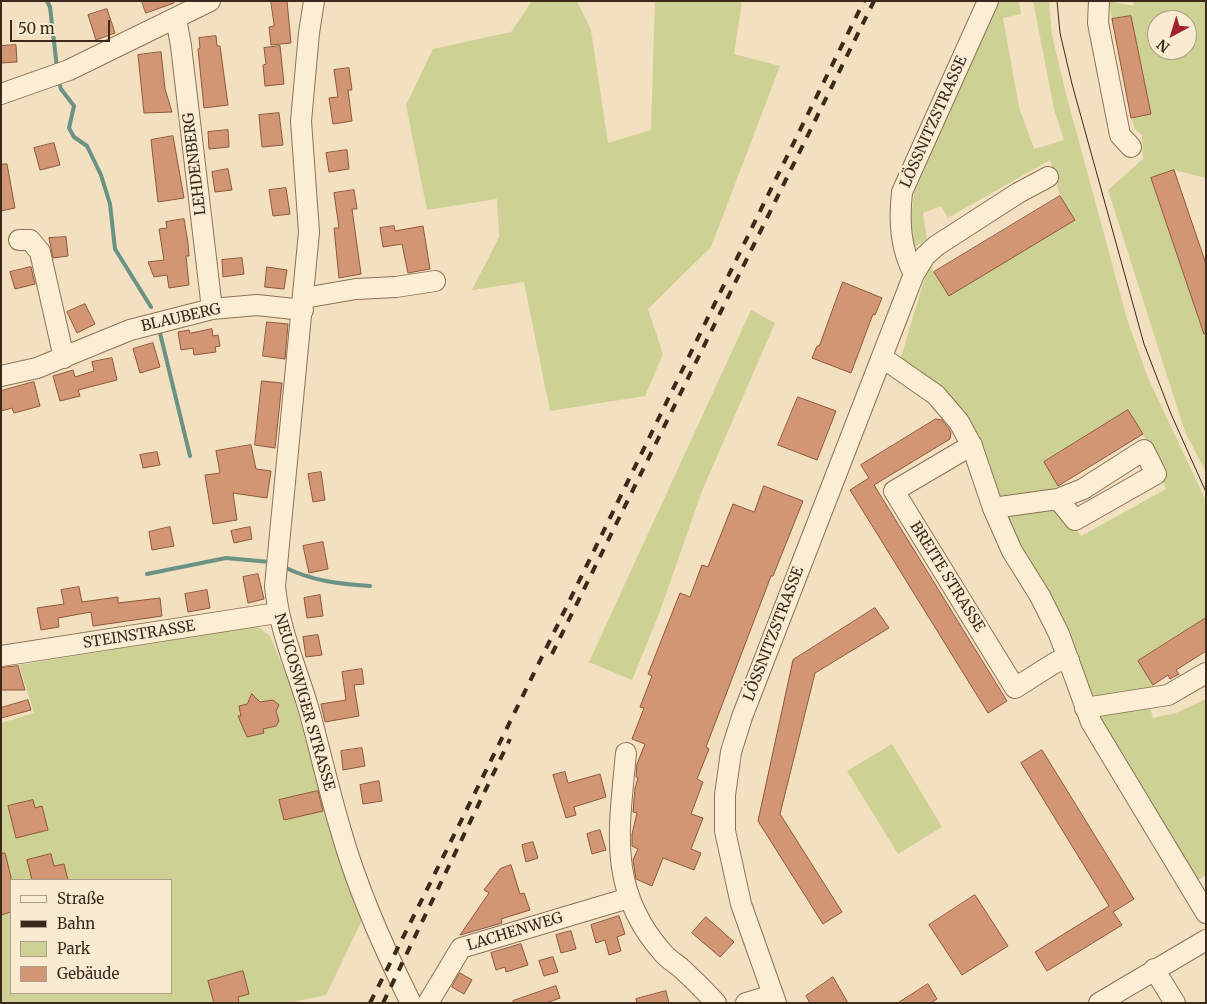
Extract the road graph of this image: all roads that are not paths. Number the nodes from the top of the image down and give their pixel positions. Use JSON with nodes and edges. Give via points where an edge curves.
{"nodes":[{"id":1,"x":210,"y":1,"type":"edge"},
{"id":2,"x":314,"y":1,"type":"edge"},
{"id":3,"x":988,"y":1,"type":"edge"},
{"id":4,"x":1099,"y":1,"type":"edge"},
{"id":5,"x":176,"y":18,"type":"junction"},
{"id":6,"x":1,"y":94,"type":"edge"},
{"id":7,"x":1131,"y":147,"type":"dead end"},
{"id":8,"x":1048,"y":177,"type":"dead end"},
{"id":9,"x":19,"y":240,"type":"dead end"},
{"id":10,"x":914,"y":274,"type":"junction"},
{"id":11,"x":435,"y":281,"type":"dead end"},
{"id":12,"x":303,"y":304,"type":"junction"},
{"id":13,"x":212,"y":309,"type":"junction"},
{"id":14,"x":64,"y":358,"type":"junction"},
{"id":15,"x":883,"y":358,"type":"junction"},
{"id":16,"x":1,"y":376,"type":"edge"},
{"id":17,"x":972,"y":445,"type":"junction"},
{"id":18,"x":1058,"y":499,"type":"dead end"},
{"id":19,"x":993,"y":508,"type":"junction"},
{"id":20,"x":278,"y":614,"type":"junction"},
{"id":21,"x":1,"y":656,"type":"edge"},
{"id":22,"x":1069,"y":660,"type":"junction"},
{"id":23,"x":1206,"y":673,"type":"edge"},
{"id":24,"x":1085,"y":708,"type":"junction"},
{"id":25,"x":626,"y":753,"type":"dead end"},
{"id":26,"x":629,"y":898,"type":"junction"},
{"id":27,"x":1206,"y":913,"type":"edge"},
{"id":28,"x":1206,"y":940,"type":"edge"},
{"id":29,"x":1154,"y":969,"type":"junction"},
{"id":30,"x":775,"y":999,"type":"edge"},
{"id":31,"x":411,"y":1003,"type":"edge"},
{"id":32,"x":428,"y":1003,"type":"edge"},
{"id":33,"x":716,"y":1003,"type":"edge"},
{"id":34,"x":746,"y":1003,"type":"edge"},
{"id":35,"x":1099,"y":1003,"type":"edge"},
{"id":36,"x":1176,"y":1003,"type":"edge"}],
"edges":[{"from":1,"to":5,"type":"street"},
{"from":2,"to":12,"type":"street","name":"NEUCOSWIGER STRASSE","via":[[301,121],[309,232]]},
{"from":3,"to":10,"type":"street","name":"LÖSSNITZSTRASSE","via":[[902,192],[899,222],[906,260]]},
{"from":4,"to":7,"type":"street","via":[[1098,23],[1120,135]]},
{"from":5,"to":6,"type":"street","via":[[69,70]]},
{"from":5,"to":13,"type":"street","name":"LEHDENBERG"},
{"from":8,"to":10,"type":"street","name":"LÖSSNITZSTRASSE","via":[[936,246]]},
{"from":9,"to":14,"type":"street","via":[[30,240],[40,252]]},
{"from":10,"to":15,"type":"street","name":"LÖSSNITZSTRASSE"},
{"from":11,"to":12,"type":"street","via":[[356,289]]},
{"from":12,"to":13,"type":"street","name":"BLAUBERG"},
{"from":12,"to":20,"type":"street","name":"NEUCOSWIGER STRASSE","via":[[276,586]]},
{"from":13,"to":14,"type":"street","name":"BLAUBERG","via":[[130,330]]},
{"from":14,"to":16,"type":"street","name":"BLAUBERG"},
{"from":15,"to":17,"type":"street","via":[[936,395],[959,422]]},
{"from":15,"to":30,"type":"street","name":"LÖSSNITZSTRASSE","via":[[731,752],[725,795],[732,868],[741,904]]},
{"from":17,"to":19,"type":"street"},
{"from":17,"to":22,"type":"street","name":"BREITE STRASSE","via":[[894,491],[1015,688],[1056,662]]},
{"from":18,"to":19,"type":"street"},
{"from":19,"to":22,"type":"street","via":[[1012,551],[1059,634]]},
{"from":20,"to":21,"type":"street","name":"STEINSTRASSE"},
{"from":20,"to":31,"type":"street","name":"NEUCOSWIGER STRASSE","via":[[361,891],[384,949]]},
{"from":22,"to":24,"type":"street"},
{"from":23,"to":24,"type":"street","via":[[1168,695]]},
{"from":24,"to":27,"type":"street"},
{"from":25,"to":26,"type":"street","via":[[620,867]]},
{"from":26,"to":32,"type":"street","name":"LACHENWEG","via":[[461,948]]},
{"from":26,"to":33,"type":"street","via":[[637,916],[664,954]]},
{"from":28,"to":29,"type":"street"},
{"from":29,"to":35,"type":"street"},
{"from":29,"to":36,"type":"street"},
{"from":30,"to":34,"type":"street"}]}
